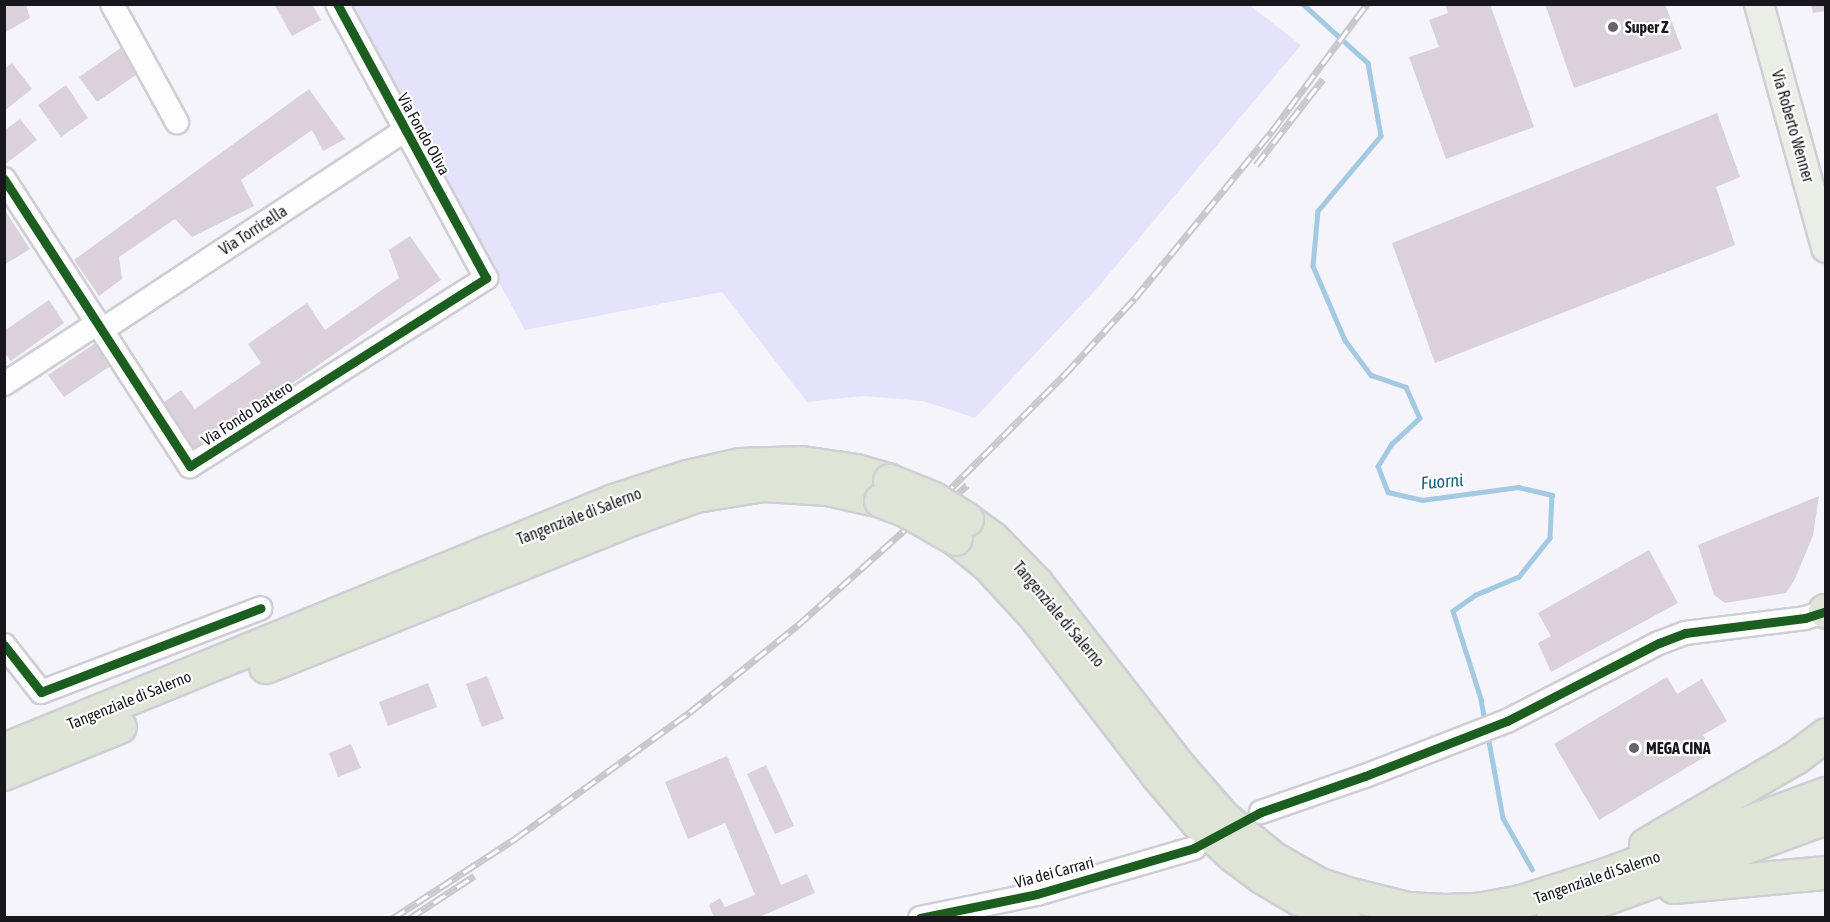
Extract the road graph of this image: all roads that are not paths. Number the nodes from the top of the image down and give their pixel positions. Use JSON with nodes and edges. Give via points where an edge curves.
{"nodes":[{"id":1,"x":112,"y":4,"type":"edge"},
{"id":2,"x":337,"y":4,"type":"edge"},
{"id":3,"x":1759,"y":4,"type":"edge"},
{"id":4,"x":177,"y":122,"type":"dead end"},
{"id":5,"x":405,"y":130,"type":"junction"},
{"id":6,"x":4,"y":179,"type":"edge"},
{"id":7,"x":1819,"y":204,"type":"edge"},
{"id":8,"x":1826,"y":249,"type":"edge"},
{"id":9,"x":486,"y":278,"type":"joint"},
{"id":10,"x":100,"y":327,"type":"junction"},
{"id":11,"x":4,"y":384,"type":"edge"},
{"id":12,"x":885,"y":491,"type":"junction"},
{"id":13,"x":962,"y":530,"type":"junction"},
{"id":14,"x":261,"y":608,"type":"dead end"},
{"id":15,"x":1825,"y":611,"type":"edge"},
{"id":16,"x":4,"y":645,"type":"edge"},
{"id":17,"x":1826,"y":735,"type":"edge"},
{"id":18,"x":4,"y":750,"type":"edge"},
{"id":19,"x":4,"y":774,"type":"edge"},
{"id":20,"x":1826,"y":794,"type":"edge"},
{"id":21,"x":1261,"y":812,"type":"dead end"},
{"id":22,"x":1826,"y":818,"type":"edge"},
{"id":23,"x":1194,"y":848,"type":"dead end"},
{"id":24,"x":1826,"y":873,"type":"edge"},
{"id":25,"x":1568,"y":904,"type":"edge"},
{"id":26,"x":920,"y":918,"type":"edge"},
{"id":27,"x":1344,"y":918,"type":"edge"}],
"edges":[{"from":1,"to":4,"type":"street"},
{"from":2,"to":5,"type":"street","name":"Via Fondo Oliva"},
{"from":3,"to":7,"type":"main road","name":"Via Roberto Wenner"},
{"from":5,"to":9,"type":"street","name":"Via Fondo Oliva"},
{"from":5,"to":10,"type":"street","name":"Via Torricella"},
{"from":6,"to":10,"type":"street","name":"Via Fondo Dattero"},
{"from":7,"to":8,"type":"main road","name":"Via Roberto Wenner"},
{"from":9,"to":10,"type":"street","name":"Via Fondo Dattero","via":[[190,466]]},
{"from":10,"to":11,"type":"street"},
{"from":12,"to":13,"type":"highway","name":"Tangenziale di Salerno","bridge":true,"via":[[907,511]]},
{"from":12,"to":18,"type":"highway","name":"Tangenziale di Salerno","via":[[856,471],[802,463],[740,465],[687,477],[614,501]]},
{"from":12,"to":19,"type":"highway","name":"Tangenziale di Salerno","via":[[764,485],[696,496],[603,530]]},
{"from":13,"to":25,"type":"highway","name":"Tangenziale di Salerno","via":[[993,540],[1037,584],[1214,807],[1274,859],[1320,885],[1408,909],[1478,910],[1521,902]]},
{"from":13,"to":27,"type":"highway","name":"Tangenziale di Salerno","via":[[1198,823],[1262,877],[1299,899]]},
{"from":14,"to":16,"type":"street","via":[[41,692]]},
{"from":15,"to":21,"type":"street","via":[[1805,618],[1685,633],[1508,721]]},
{"from":17,"to":25,"type":"highway"},
{"from":20,"to":25,"type":"highway","name":"Tangenziale di Salerno"},
{"from":22,"to":25,"type":"highway","name":"Tangenziale di Salerno"},
{"from":23,"to":26,"type":"street","name":"Via dei Carrari","via":[[1037,894]]},
{"from":24,"to":25,"type":"highway","via":[[1700,883]]}]}
